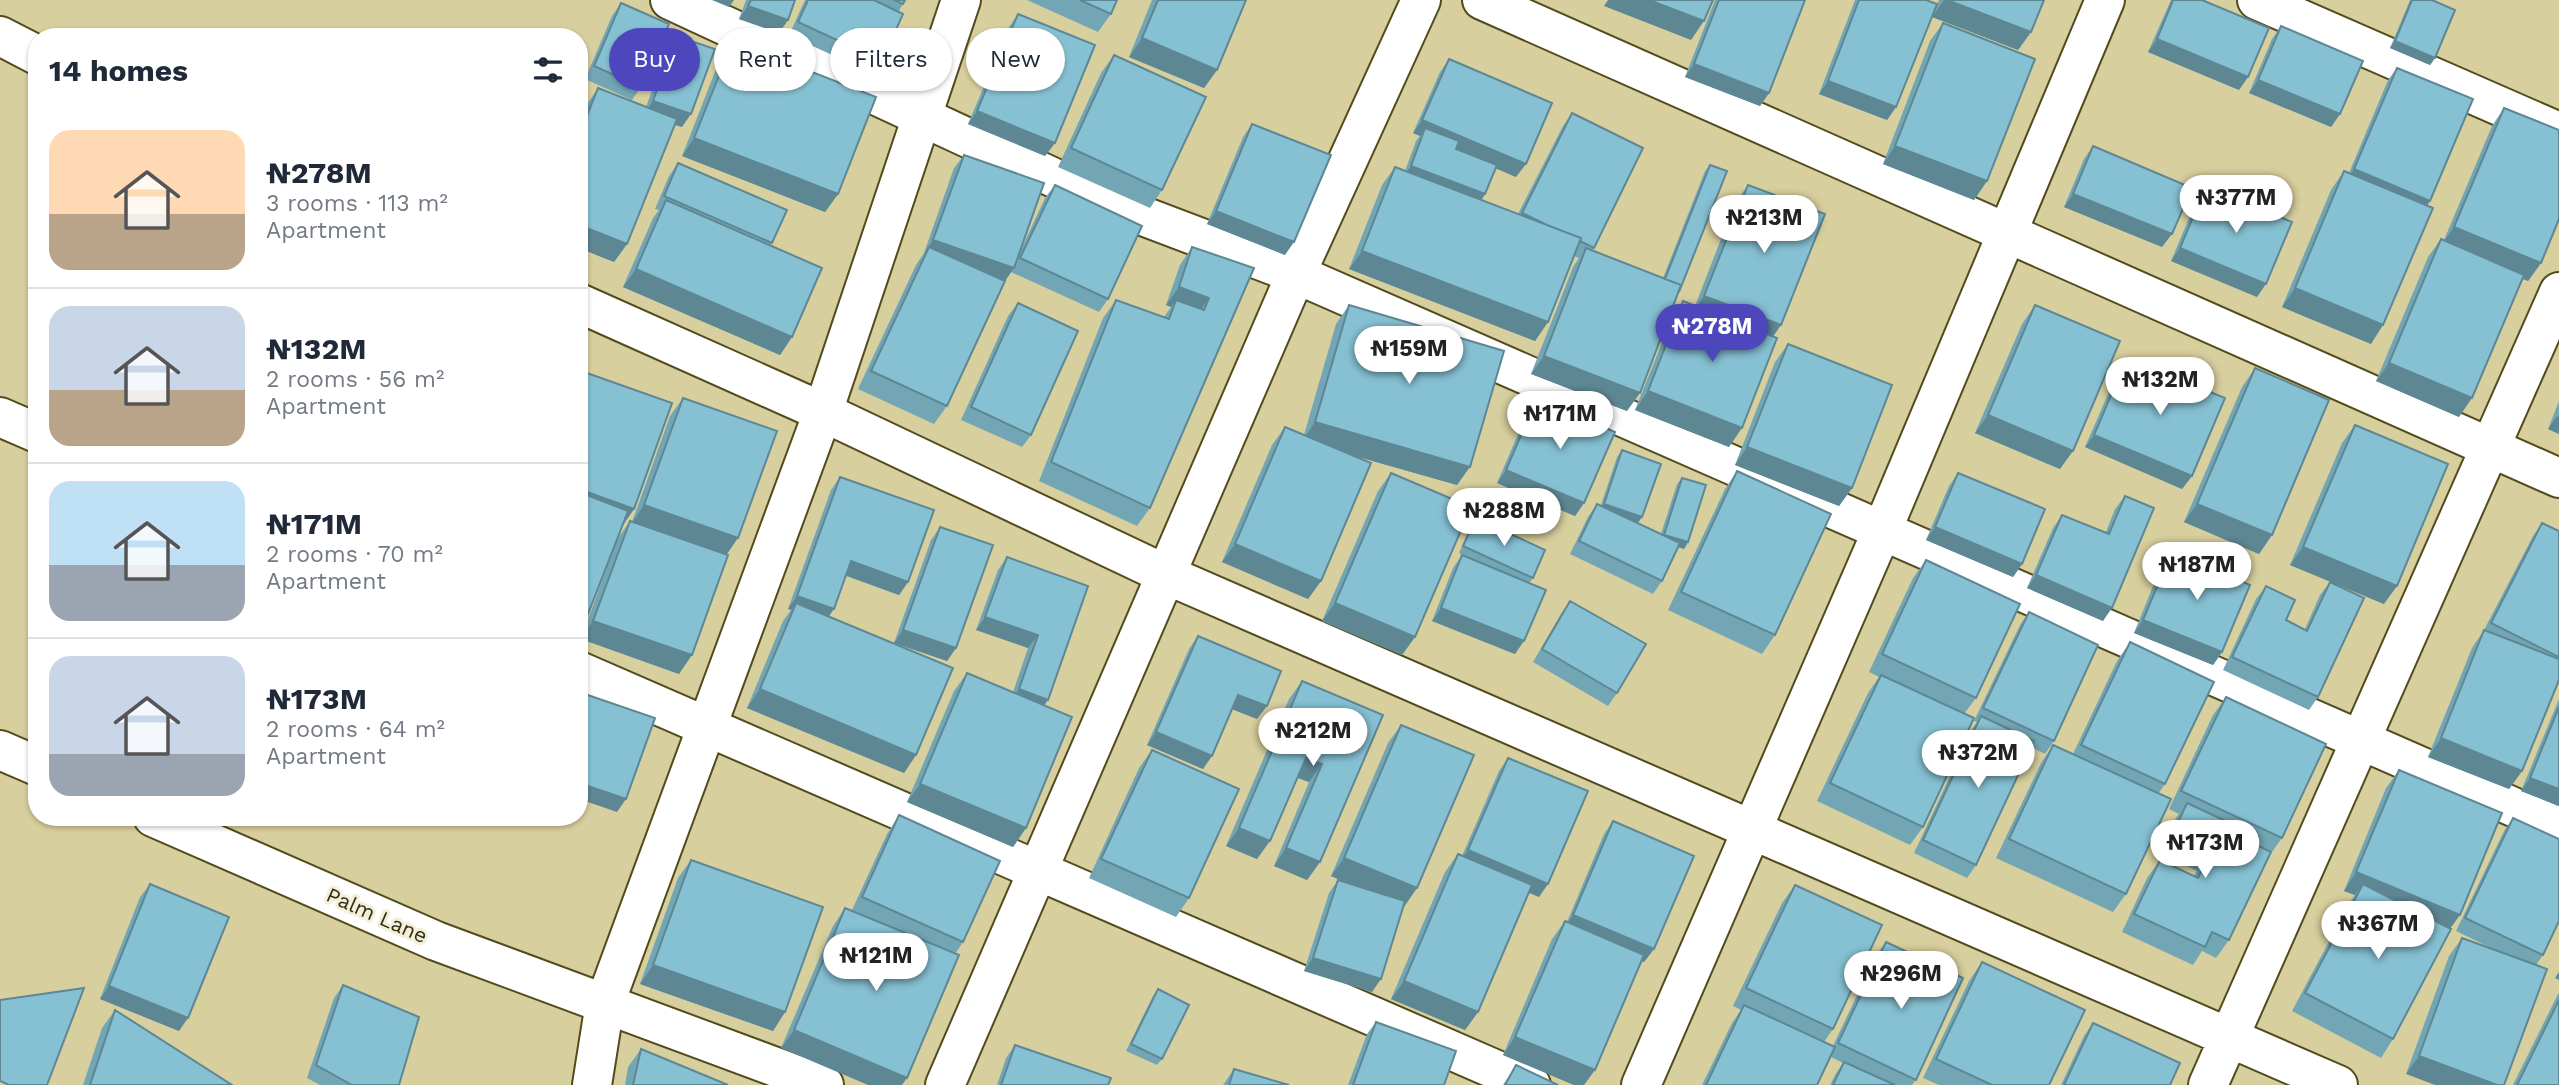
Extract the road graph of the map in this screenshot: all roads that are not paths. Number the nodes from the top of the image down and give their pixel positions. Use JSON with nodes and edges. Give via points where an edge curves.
{"nodes":[{"id":1,"x":670,"y":0,"type":"edge"},
{"id":2,"x":961,"y":0,"type":"edge"},
{"id":3,"x":1421,"y":0,"type":"edge"},
{"id":4,"x":1482,"y":0,"type":"edge"},
{"id":5,"x":2105,"y":0,"type":"edge"},
{"id":6,"x":2258,"y":0,"type":"edge"},
{"id":7,"x":0,"y":36,"type":"edge"},
{"id":8,"x":28,"y":50,"type":"edge"},
{"id":9,"x":924,"y":118,"type":"junction"},
{"id":10,"x":2559,"y":132,"type":"edge"},
{"id":11,"x":2009,"y":233,"type":"junction"},
{"id":12,"x":1296,"y":274,"type":"junction"},
{"id":13,"x":2559,"y":292,"type":"edge"},
{"id":14,"x":588,"y":307,"type":"edge"},
{"id":15,"x":823,"y":412,"type":"junction"},
{"id":16,"x":0,"y":417,"type":"edge"},
{"id":17,"x":28,"y":429,"type":"edge"},
{"id":18,"x":2489,"y":447,"type":"junction"},
{"id":19,"x":2559,"y":478,"type":"edge"},
{"id":20,"x":1881,"y":533,"type":"junction"},
{"id":21,"x":1167,"y":575,"type":"junction"},
{"id":22,"x":588,"y":675,"type":"edge"},
{"id":23,"x":706,"y":727,"type":"junction"},
{"id":24,"x":2361,"y":739,"type":"junction"},
{"id":25,"x":0,"y":750,"type":"edge"},
{"id":26,"x":28,"y":762,"type":"edge"},
{"id":27,"x":174,"y":826,"type":"edge"},
{"id":28,"x":2559,"y":827,"type":"edge"},
{"id":29,"x":1752,"y":830,"type":"junction"},
{"id":30,"x":1039,"y":870,"type":"junction"},
{"id":31,"x":604,"y":1003,"type":"junction"},
{"id":32,"x":2228,"y":1038,"type":"junction"},
{"id":33,"x":592,"y":1085,"type":"edge"},
{"id":34,"x":824,"y":1085,"type":"edge"},
{"id":35,"x":945,"y":1085,"type":"edge"},
{"id":36,"x":1531,"y":1085,"type":"edge"},
{"id":37,"x":1641,"y":1085,"type":"edge"},
{"id":38,"x":2208,"y":1085,"type":"edge"},
{"id":39,"x":2338,"y":1085,"type":"edge"}],
"edges":[{"from":1,"to":9,"type":"street"},
{"from":2,"to":9,"type":"street"},
{"from":3,"to":12,"type":"street"},
{"from":4,"to":11,"type":"street"},
{"from":5,"to":11,"type":"street"},
{"from":6,"to":10,"type":"street"},
{"from":7,"to":8,"type":"street"},
{"from":9,"to":12,"type":"street","via":[[1106,202]]},
{"from":9,"to":15,"type":"street"},
{"from":11,"to":18,"type":"street"},
{"from":11,"to":20,"type":"street"},
{"from":12,"to":20,"type":"street"},
{"from":12,"to":21,"type":"street"},
{"from":13,"to":18,"type":"street"},
{"from":14,"to":15,"type":"street"},
{"from":15,"to":21,"type":"street"},
{"from":15,"to":23,"type":"street"},
{"from":16,"to":17,"type":"street"},
{"from":18,"to":19,"type":"street"},
{"from":18,"to":24,"type":"street"},
{"from":20,"to":24,"type":"street"},
{"from":20,"to":29,"type":"street"},
{"from":21,"to":29,"type":"street"},
{"from":21,"to":30,"type":"street"},
{"from":22,"to":23,"type":"street"},
{"from":23,"to":30,"type":"street"},
{"from":23,"to":31,"type":"street"},
{"from":24,"to":28,"type":"street"},
{"from":24,"to":32,"type":"street"},
{"from":25,"to":26,"type":"street"},
{"from":27,"to":31,"type":"street","name":"Palm Lane","via":[[436,941]]},
{"from":29,"to":32,"type":"street"},
{"from":29,"to":37,"type":"street"},
{"from":30,"to":35,"type":"street"},
{"from":30,"to":36,"type":"street"},
{"from":31,"to":33,"type":"street"},
{"from":31,"to":34,"type":"street","name":"Palm Lane"},
{"from":32,"to":38,"type":"street"},
{"from":32,"to":39,"type":"street"}]}
